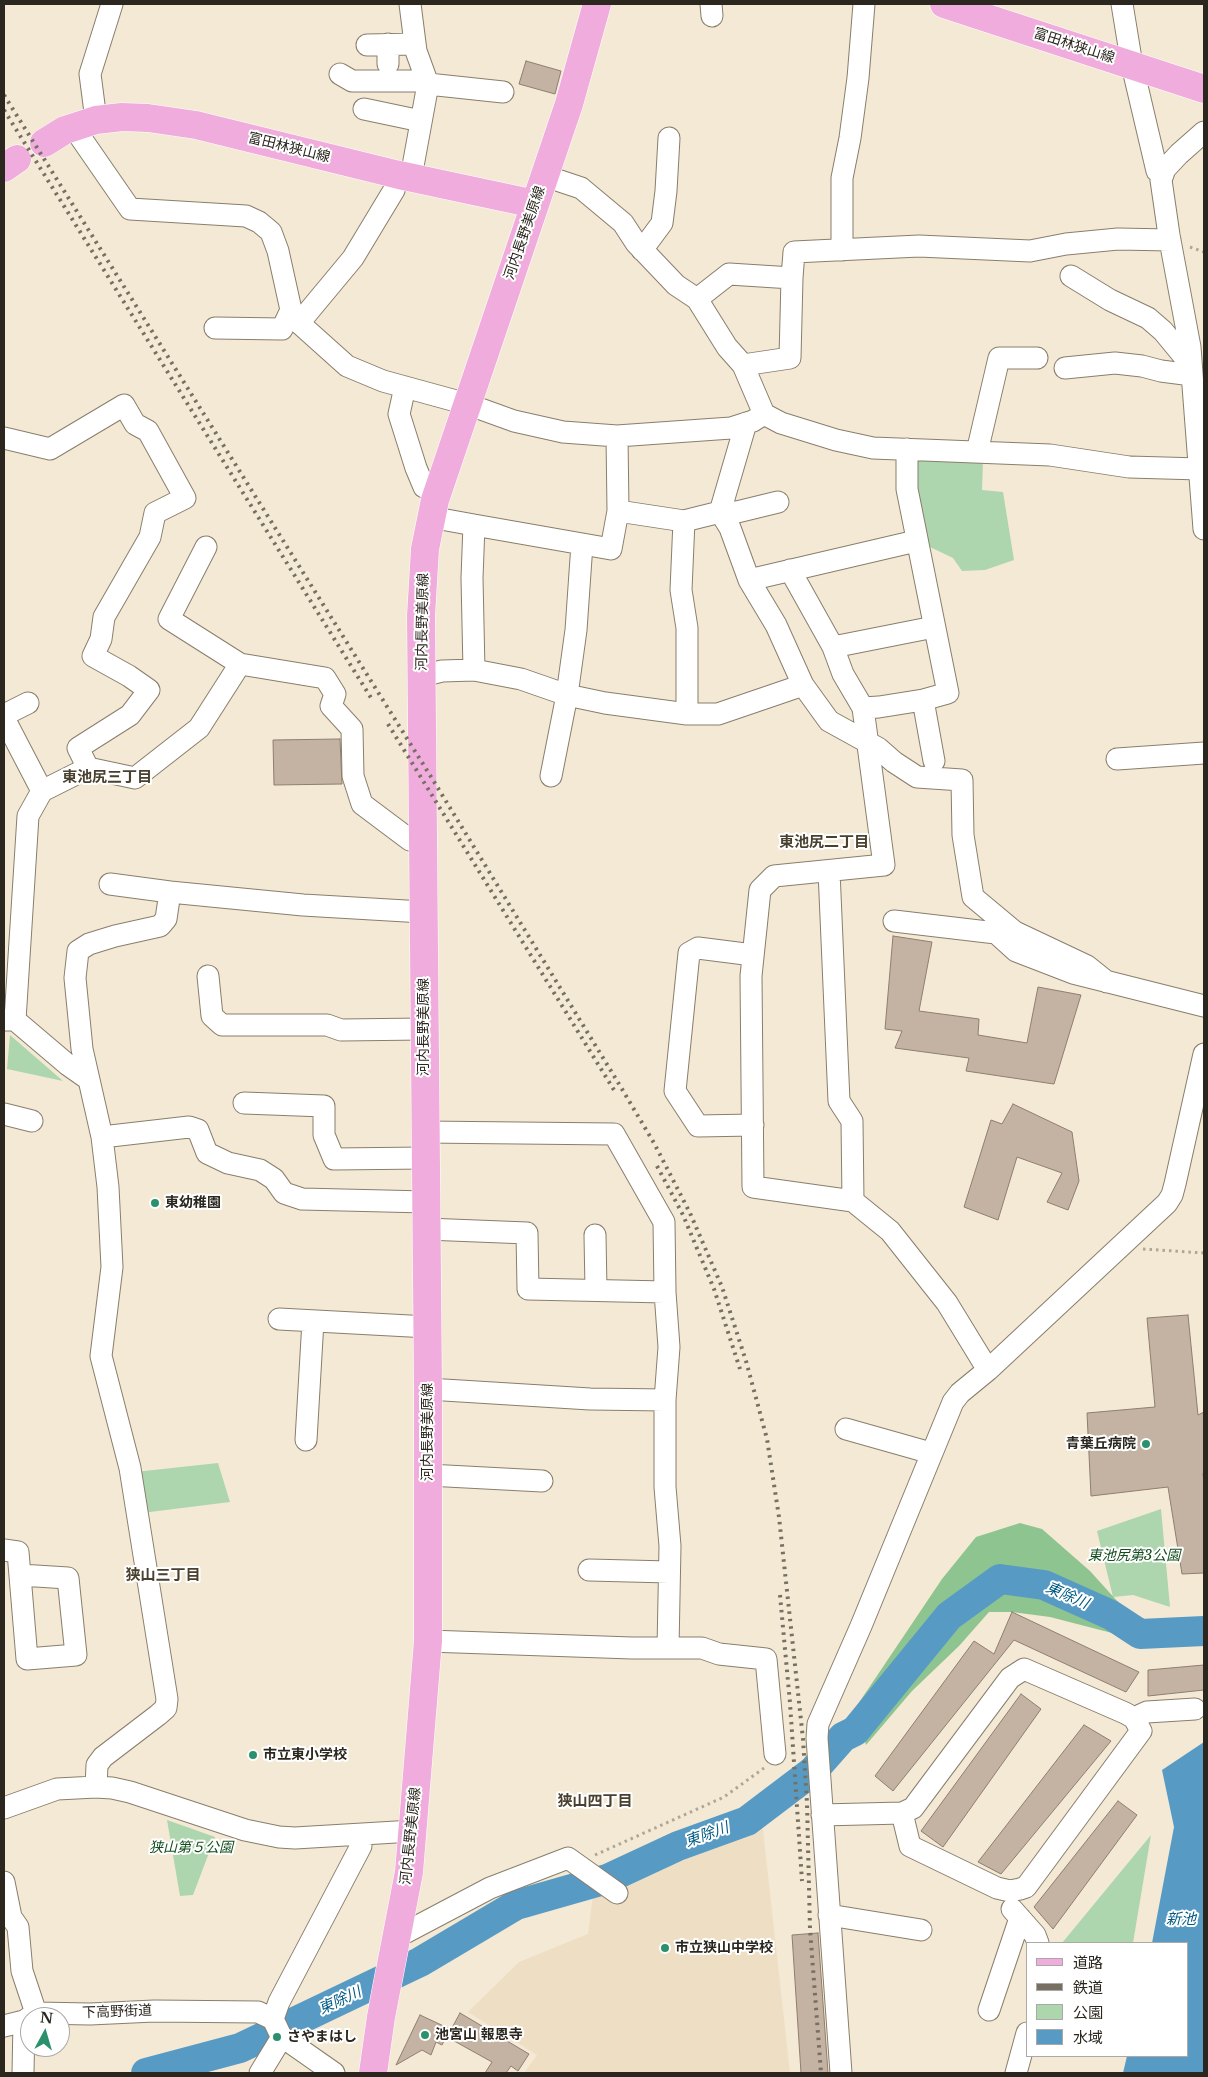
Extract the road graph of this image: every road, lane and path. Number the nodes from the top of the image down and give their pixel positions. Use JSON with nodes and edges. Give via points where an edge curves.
{"nodes":[{"id":1,"x":112,"y":4,"type":"edge"},
{"id":2,"x":410,"y":4,"type":"edge"},
{"id":3,"x":597,"y":4,"type":"edge"},
{"id":4,"x":864,"y":4,"type":"edge"},
{"id":5,"x":944,"y":4,"type":"edge"},
{"id":6,"x":1122,"y":4,"type":"edge"},
{"id":7,"x":415,"y":44,"type":"junction"},
{"id":8,"x":381,"y":51,"type":"dead end"},
{"id":9,"x":1132,"y":65,"type":"junction"},
{"id":10,"x":340,"y":74,"type":"dead end"},
{"id":11,"x":428,"y":83,"type":"junction"},
{"id":12,"x":1204,"y":89,"type":"edge"},
{"id":13,"x":503,"y":92,"type":"dead end"},
{"id":14,"x":373,"y":116,"type":"dead end"},
{"id":15,"x":421,"y":121,"type":"junction"},
{"id":16,"x":85,"y":124,"type":"junction"},
{"id":17,"x":1204,"y":132,"type":"edge"},
{"id":18,"x":669,"y":138,"type":"dead end"},
{"id":19,"x":44,"y":143,"type":"dead end"},
{"id":20,"x":1163,"y":174,"type":"junction"},
{"id":21,"x":405,"y":176,"type":"junction"},
{"id":22,"x":545,"y":176,"type":"junction"},
{"id":23,"x":535,"y":204,"type":"junction"},
{"id":24,"x":1170,"y":240,"type":"junction"},
{"id":25,"x":642,"y":250,"type":"junction"},
{"id":26,"x":842,"y":250,"type":"junction"},
{"id":27,"x":1071,"y":276,"type":"dead end"},
{"id":28,"x":792,"y":278,"type":"junction"},
{"id":29,"x":697,"y":299,"type":"junction"},
{"id":30,"x":295,"y":317,"type":"junction"},
{"id":31,"x":215,"y":328,"type":"dead end"},
{"id":32,"x":1037,"y":358,"type":"dead end"},
{"id":33,"x":743,"y":365,"type":"junction"},
{"id":34,"x":1065,"y":368,"type":"dead end"},
{"id":35,"x":1192,"y":370,"type":"junction"},
{"id":36,"x":405,"y":387,"type":"junction"},
{"id":37,"x":467,"y":404,"type":"junction"},
{"id":38,"x":755,"y":419,"type":"junction"},
{"id":39,"x":617,"y":436,"type":"junction"},
{"id":40,"x":4,"y":438,"type":"edge"},
{"id":41,"x":907,"y":449,"type":"junction"},
{"id":42,"x":977,"y":452,"type":"junction"},
{"id":43,"x":1200,"y":469,"type":"junction"},
{"id":44,"x":778,"y":502,"type":"dead end"},
{"id":45,"x":434,"y":505,"type":"junction"},
{"id":46,"x":618,"y":511,"type":"junction"},
{"id":47,"x":720,"y":512,"type":"junction"},
{"id":48,"x":684,"y":521,"type":"junction"},
{"id":49,"x":474,"y":525,"type":"junction"},
{"id":50,"x":1204,"y":529,"type":"edge"},
{"id":51,"x":916,"y":541,"type":"junction"},
{"id":52,"x":582,"y":544,"type":"junction"},
{"id":53,"x":206,"y":547,"type":"dead end"},
{"id":54,"x":790,"y":570,"type":"junction"},
{"id":55,"x":749,"y":580,"type":"junction"},
{"id":56,"x":934,"y":627,"type":"junction"},
{"id":57,"x":833,"y":647,"type":"junction"},
{"id":58,"x":240,"y":664,"type":"junction"},
{"id":59,"x":474,"y":670,"type":"junction"},
{"id":60,"x":422,"y":676,"type":"junction"},
{"id":61,"x":803,"y":686,"type":"junction"},
{"id":62,"x":568,"y":695,"type":"junction"},
{"id":63,"x":923,"y":700,"type":"junction"},
{"id":64,"x":28,"y":703,"type":"dead end"},
{"id":65,"x":863,"y":708,"type":"junction"},
{"id":66,"x":688,"y":714,"type":"junction"},
{"id":67,"x":4,"y":716,"type":"edge"},
{"id":68,"x":867,"y":742,"type":"junction"},
{"id":69,"x":1204,"y":753,"type":"edge"},
{"id":70,"x":1117,"y":758,"type":"dead end"},
{"id":71,"x":934,"y":761,"type":"dead end"},
{"id":72,"x":88,"y":768,"type":"junction"},
{"id":73,"x":552,"y":776,"type":"dead end"},
{"id":74,"x":42,"y":791,"type":"junction"},
{"id":75,"x":423,"y":841,"type":"junction"},
{"id":76,"x":829,"y":871,"type":"junction"},
{"id":77,"x":110,"y":884,"type":"dead end"},
{"id":78,"x":170,"y":892,"type":"junction"},
{"id":79,"x":423,"y":912,"type":"junction"},
{"id":80,"x":894,"y":921,"type":"dead end"},
{"id":81,"x":12,"y":934,"type":"edge"},
{"id":82,"x":753,"y":955,"type":"junction"},
{"id":83,"x":208,"y":976,"type":"dead end"},
{"id":84,"x":1107,"y":982,"type":"junction"},
{"id":85,"x":1204,"y":1006,"type":"edge"},
{"id":86,"x":9,"y":1020,"type":"edge"},
{"id":87,"x":424,"y":1029,"type":"junction"},
{"id":88,"x":1204,"y":1054,"type":"edge"},
{"id":89,"x":88,"y":1079,"type":"junction"},
{"id":90,"x":244,"y":1103,"type":"dead end"},
{"id":91,"x":4,"y":1114,"type":"edge"},
{"id":92,"x":32,"y":1121,"type":"dead end"},
{"id":93,"x":752,"y":1125,"type":"junction"},
{"id":94,"x":102,"y":1137,"type":"junction"},
{"id":95,"x":425,"y":1145,"type":"junction"},
{"id":96,"x":853,"y":1200,"type":"junction"},
{"id":97,"x":426,"y":1216,"type":"junction"},
{"id":98,"x":595,"y":1235,"type":"dead end"},
{"id":99,"x":1125,"y":1243,"type":"junction"},
{"id":100,"x":1204,"y":1253,"type":"edge"},
{"id":101,"x":596,"y":1290,"type":"junction"},
{"id":102,"x":665,"y":1292,"type":"junction"},
{"id":103,"x":279,"y":1319,"type":"dead end"},
{"id":104,"x":312,"y":1321,"type":"junction"},
{"id":105,"x":428,"y":1327,"type":"junction"},
{"id":106,"x":988,"y":1370,"type":"junction"},
{"id":107,"x":428,"y":1389,"type":"junction"},
{"id":108,"x":665,"y":1400,"type":"junction"},
{"id":109,"x":846,"y":1429,"type":"dead end"},
{"id":110,"x":306,"y":1440,"type":"dead end"},
{"id":111,"x":931,"y":1453,"type":"junction"},
{"id":112,"x":428,"y":1475,"type":"junction"},
{"id":113,"x":542,"y":1481,"type":"dead end"},
{"id":114,"x":4,"y":1550,"type":"edge"},
{"id":115,"x":589,"y":1570,"type":"dead end"},
{"id":116,"x":669,"y":1572,"type":"junction"},
{"id":117,"x":20,"y":1575,"type":"dead end"},
{"id":118,"x":428,"y":1641,"type":"junction"},
{"id":119,"x":668,"y":1648,"type":"junction"},
{"id":120,"x":1195,"y":1709,"type":"dead end"},
{"id":121,"x":1134,"y":1718,"type":"junction"},
{"id":122,"x":773,"y":1758,"type":"joint"},
{"id":123,"x":96,"y":1787,"type":"junction"},
{"id":124,"x":4,"y":1808,"type":"edge"},
{"id":125,"x":902,"y":1813,"type":"junction"},
{"id":126,"x":822,"y":1815,"type":"junction"},
{"id":127,"x":412,"y":1831,"type":"junction"},
{"id":128,"x":360,"y":1835,"type":"junction"},
{"id":129,"x":575,"y":1862,"type":"junction"},
{"id":130,"x":4,"y":1882,"type":"edge"},
{"id":131,"x":998,"y":1888,"type":"junction"},
{"id":132,"x":614,"y":1890,"type":"dead end"},
{"id":133,"x":829,"y":1915,"type":"junction"},
{"id":134,"x":1020,"y":1918,"type":"junction"},
{"id":135,"x":921,"y":1930,"type":"dead end"},
{"id":136,"x":1038,"y":1942,"type":"edge"},
{"id":137,"x":395,"y":1946,"type":"junction"},
{"id":138,"x":28,"y":2007,"type":"edge"},
{"id":139,"x":989,"y":2010,"type":"dead end"},
{"id":140,"x":70,"y":2015,"type":"edge"},
{"id":141,"x":20,"y":2020,"type":"edge"},
{"id":142,"x":4,"y":2026,"type":"edge"},
{"id":143,"x":278,"y":2029,"type":"junction"},
{"id":144,"x":1026,"y":2037,"type":"edge"},
{"id":145,"x":25,"y":2057,"type":"edge"},
{"id":146,"x":23,"y":2073,"type":"edge"},
{"id":147,"x":260,"y":2073,"type":"edge"},
{"id":148,"x":334,"y":2073,"type":"edge"},
{"id":149,"x":373,"y":2073,"type":"edge"},
{"id":150,"x":841,"y":2073,"type":"edge"},
{"id":151,"x":1016,"y":2073,"type":"edge"}],
"edges":[{"from":1,"to":16,"type":"street","via":[[90,74]]},
{"from":2,"to":7,"type":"street"},
{"from":3,"to":22,"type":"main road","name":"河内長野美原線"},
{"from":4,"to":26,"type":"street","via":[[858,78],[842,178]]},
{"from":5,"to":9,"type":"main road","name":"富田林狭山線"},
{"from":6,"to":9,"type":"street"},
{"from":7,"to":8,"type":"street"},
{"from":7,"to":11,"type":"street"},
{"from":9,"to":12,"type":"main road","name":"富田林狭山線"},
{"from":9,"to":20,"type":"street","via":[[1157,171]]},
{"from":10,"to":11,"type":"street","via":[[352,81]]},
{"from":11,"to":13,"type":"street"},
{"from":11,"to":15,"type":"street"},
{"from":14,"to":15,"type":"street"},
{"from":15,"to":21,"type":"street"},
{"from":16,"to":19,"type":"main road","name":"富田林狭山線","via":[[66,130]]},
{"from":16,"to":21,"type":"main road","name":"富田林狭山線","via":[[122,117],[196,125]]},
{"from":16,"to":30,"type":"street","via":[[130,208],[246,216],[271,232]]},
{"from":17,"to":20,"type":"street","via":[[1179,154]]},
{"from":18,"to":25,"type":"street","via":[[662,223]]},
{"from":20,"to":24,"type":"street","via":[[1162,190]]},
{"from":21,"to":23,"type":"main road","name":"富田林狭山線"},
{"from":21,"to":30,"type":"street","via":[[353,258]]},
{"from":22,"to":23,"type":"main road","name":"河内長野美原線"},
{"from":22,"to":25,"type":"street","via":[[582,188],[623,223]]},
{"from":23,"to":37,"type":"main road","name":"河内長野美原線"},
{"from":24,"to":26,"type":"street","via":[[1118,239],[1030,251],[919,246]]},
{"from":24,"to":35,"type":"street"},
{"from":25,"to":29,"type":"street","via":[[676,286]]},
{"from":26,"to":28,"type":"street","via":[[794,252]]},
{"from":27,"to":35,"type":"street","via":[[1148,318],[1163,331]]},
{"from":28,"to":29,"type":"street","via":[[729,274]]},
{"from":28,"to":33,"type":"street","via":[[790,358]]},
{"from":29,"to":33,"type":"street","via":[[726,347]]},
{"from":30,"to":31,"type":"street","via":[[282,329]]},
{"from":30,"to":36,"type":"street","via":[[347,366]]},
{"from":32,"to":42,"type":"street","via":[[999,358]]},
{"from":33,"to":38,"type":"street"},
{"from":34,"to":35,"type":"street","via":[[1114,363],[1160,371]]},
{"from":35,"to":43,"type":"street"},
{"from":36,"to":37,"type":"street"},
{"from":36,"to":45,"type":"street","via":[[399,414],[416,468]]},
{"from":37,"to":39,"type":"street","via":[[514,421],[562,432]]},
{"from":37,"to":45,"type":"main road","name":"河内長野美原線"},
{"from":38,"to":39,"type":"street","via":[[731,428]]},
{"from":38,"to":41,"type":"street","via":[[873,448]]},
{"from":38,"to":47,"type":"street"},
{"from":39,"to":46,"type":"street"},
{"from":40,"to":72,"type":"street","via":[[50,449],[124,405],[135,424],[148,431],[185,498],[155,513],[150,537],[104,617],[102,639],[92,656],[149,690],[130,715],[78,748]]},
{"from":41,"to":42,"type":"street"},
{"from":41,"to":51,"type":"street","via":[[907,488]]},
{"from":42,"to":43,"type":"street","via":[[1050,455],[1129,467]]},
{"from":43,"to":50,"type":"street"},
{"from":44,"to":47,"type":"street","via":[[737,512]]},
{"from":45,"to":49,"type":"street"},
{"from":45,"to":60,"type":"main road","name":"河内長野美原線","via":[[425,549]]},
{"from":46,"to":48,"type":"street"},
{"from":46,"to":52,"type":"street","via":[[611,549]]},
{"from":47,"to":48,"type":"street"},
{"from":47,"to":55,"type":"street","via":[[730,528]]},
{"from":48,"to":66,"type":"street","via":[[681,590],[687,628]]},
{"from":49,"to":52,"type":"street"},
{"from":49,"to":59,"type":"street"},
{"from":51,"to":54,"type":"street"},
{"from":51,"to":56,"type":"street"},
{"from":52,"to":62,"type":"street"},
{"from":53,"to":58,"type":"street","via":[[169,619]]},
{"from":54,"to":55,"type":"street"},
{"from":54,"to":57,"type":"street"},
{"from":55,"to":61,"type":"street","via":[[776,625]]},
{"from":56,"to":57,"type":"street"},
{"from":56,"to":63,"type":"street","via":[[948,693]]},
{"from":57,"to":65,"type":"street","via":[[843,674]]},
{"from":58,"to":72,"type":"street","via":[[199,728],[135,778]]},
{"from":58,"to":75,"type":"street","via":[[325,678],[335,694],[331,706],[352,729],[353,776],[362,804],[410,840]]},
{"from":59,"to":60,"type":"street","via":[[442,671]]},
{"from":59,"to":62,"type":"street","via":[[521,679]]},
{"from":60,"to":75,"type":"main road","name":"河内長野美原線"},
{"from":61,"to":66,"type":"street","via":[[718,714]]},
{"from":61,"to":68,"type":"street","via":[[829,721]]},
{"from":62,"to":66,"type":"street"},
{"from":62,"to":73,"type":"street"},
{"from":63,"to":65,"type":"street"},
{"from":63,"to":71,"type":"street"},
{"from":64,"to":67,"type":"street"},
{"from":65,"to":68,"type":"street"},
{"from":67,"to":74,"type":"street"},
{"from":68,"to":76,"type":"street","via":[[884,865]]},
{"from":68,"to":84,"type":"street","via":[[917,776],[962,780],[963,835],[973,896],[1015,932],[1087,966]]},
{"from":69,"to":70,"type":"street"},
{"from":72,"to":74,"type":"street"},
{"from":74,"to":81,"type":"street","via":[[28,816]]},
{"from":75,"to":79,"type":"main road","name":"河内長野美原線"},
{"from":76,"to":82,"type":"street","via":[[774,876],[760,890]]},
{"from":76,"to":96,"type":"street","via":[[839,1101],[852,1120]]},
{"from":77,"to":78,"type":"street"},
{"from":78,"to":79,"type":"street","via":[[303,906]]},
{"from":78,"to":89,"type":"street","via":[[166,919],[160,926],[115,936],[78,951],[75,978]]},
{"from":79,"to":87,"type":"main road","name":"河内長野美原線"},
{"from":80,"to":84,"type":"street","via":[[996,933],[1016,951]]},
{"from":81,"to":86,"type":"street"},
{"from":82,"to":93,"type":"street"},
{"from":82,"to":93,"type":"street","via":[[698,948],[689,953],[675,1091],[698,1126]]},
{"from":83,"to":87,"type":"street","via":[[212,1016],[222,1026],[327,1025],[341,1030]]},
{"from":84,"to":85,"type":"street"},
{"from":86,"to":89,"type":"street"},
{"from":87,"to":95,"type":"main road","name":"河内長野美原線"},
{"from":88,"to":99,"type":"street","via":[[1172,1195]]},
{"from":89,"to":94,"type":"street"},
{"from":90,"to":95,"type":"street","via":[[324,1106],[324,1135],[334,1159]]},
{"from":91,"to":92,"type":"street"},
{"from":93,"to":96,"type":"street","via":[[753,1187]]},
{"from":94,"to":97,"type":"street","via":[[189,1127],[198,1130],[207,1153],[260,1170],[274,1179],[284,1193],[302,1199]]},
{"from":94,"to":123,"type":"street","via":[[112,1268],[102,1356],[130,1468],[167,1699],[166,1708],[103,1757],[97,1765]]},
{"from":95,"to":97,"type":"main road","name":"河内長野美原線"},
{"from":95,"to":102,"type":"street","via":[[614,1134],[664,1222]]},
{"from":96,"to":106,"type":"street","via":[[890,1231],[942,1296]]},
{"from":97,"to":101,"type":"street","via":[[527,1233],[528,1289]]},
{"from":97,"to":105,"type":"main road","name":"河内長野美原線"},
{"from":98,"to":101,"type":"street"},
{"from":99,"to":100,"type":"path","via":[[1130,1248]]},
{"from":99,"to":106,"type":"street"},
{"from":101,"to":102,"type":"street"},
{"from":102,"to":108,"type":"street","via":[[669,1347]]},
{"from":103,"to":104,"type":"street"},
{"from":104,"to":105,"type":"street"},
{"from":104,"to":110,"type":"street"},
{"from":105,"to":107,"type":"main road","name":"河内長野美原線"},
{"from":106,"to":111,"type":"street","via":[[960,1392],[953,1402]]},
{"from":107,"to":108,"type":"street"},
{"from":107,"to":112,"type":"main road","name":"河内長野美原線"},
{"from":108,"to":116,"type":"street"},
{"from":109,"to":111,"type":"street"},
{"from":111,"to":126,"type":"street","via":[[818,1724]]},
{"from":112,"to":113,"type":"street"},
{"from":112,"to":118,"type":"main road","name":"河内長野美原線"},
{"from":114,"to":117,"type":"street","via":[[18,1552]]},
{"from":115,"to":116,"type":"street"},
{"from":116,"to":119,"type":"street"},
{"from":118,"to":119,"type":"street"},
{"from":118,"to":127,"type":"main road","name":"河内長野美原線"},
{"from":119,"to":122,"type":"street","via":[[702,1648],[719,1654],[766,1659]]},
{"from":120,"to":121,"type":"street","via":[[1146,1712]]},
{"from":121,"to":125,"type":"street","via":[[1024,1669],[1010,1678],[913,1808]]},
{"from":121,"to":131,"type":"street","via":[[1142,1731],[1026,1887],[1010,1891]]},
{"from":122,"to":129,"type":"path","via":[[724,1797]]},
{"from":123,"to":124,"type":"street","via":[[57,1789]]},
{"from":123,"to":128,"type":"street","via":[[130,1792],[244,1830],[279,1837]]},
{"from":125,"to":126,"type":"street"},
{"from":125,"to":131,"type":"street","via":[[910,1846]]},
{"from":126,"to":133,"type":"street"},
{"from":127,"to":128,"type":"street"},
{"from":127,"to":137,"type":"main road","name":"河内長野美原線","via":[[409,1872]]},
{"from":128,"to":143,"type":"street","via":[[361,1846],[279,2002]]},
{"from":129,"to":132,"type":"street"},
{"from":129,"to":137,"type":"street","via":[[568,1858],[490,1888]]},
{"from":130,"to":138,"type":"street","via":[[11,1917],[18,1927]]},
{"from":131,"to":134,"type":"street","via":[[1004,1901]]},
{"from":133,"to":135,"type":"street"},
{"from":133,"to":150,"type":"street"},
{"from":134,"to":136,"type":"street"},
{"from":134,"to":139,"type":"street"},
{"from":137,"to":149,"type":"main road","name":"河内長野美原線"},
{"from":140,"to":143,"type":"street","name":"下高野街道","via":[[154,2011],[258,2012]]},
{"from":141,"to":142,"type":"street","name":"下高野街道"},
{"from":143,"to":147,"type":"street"},
{"from":143,"to":148,"type":"street","name":"下高野街道"},
{"from":144,"to":151,"type":"street"},
{"from":145,"to":146,"type":"street"}]}
